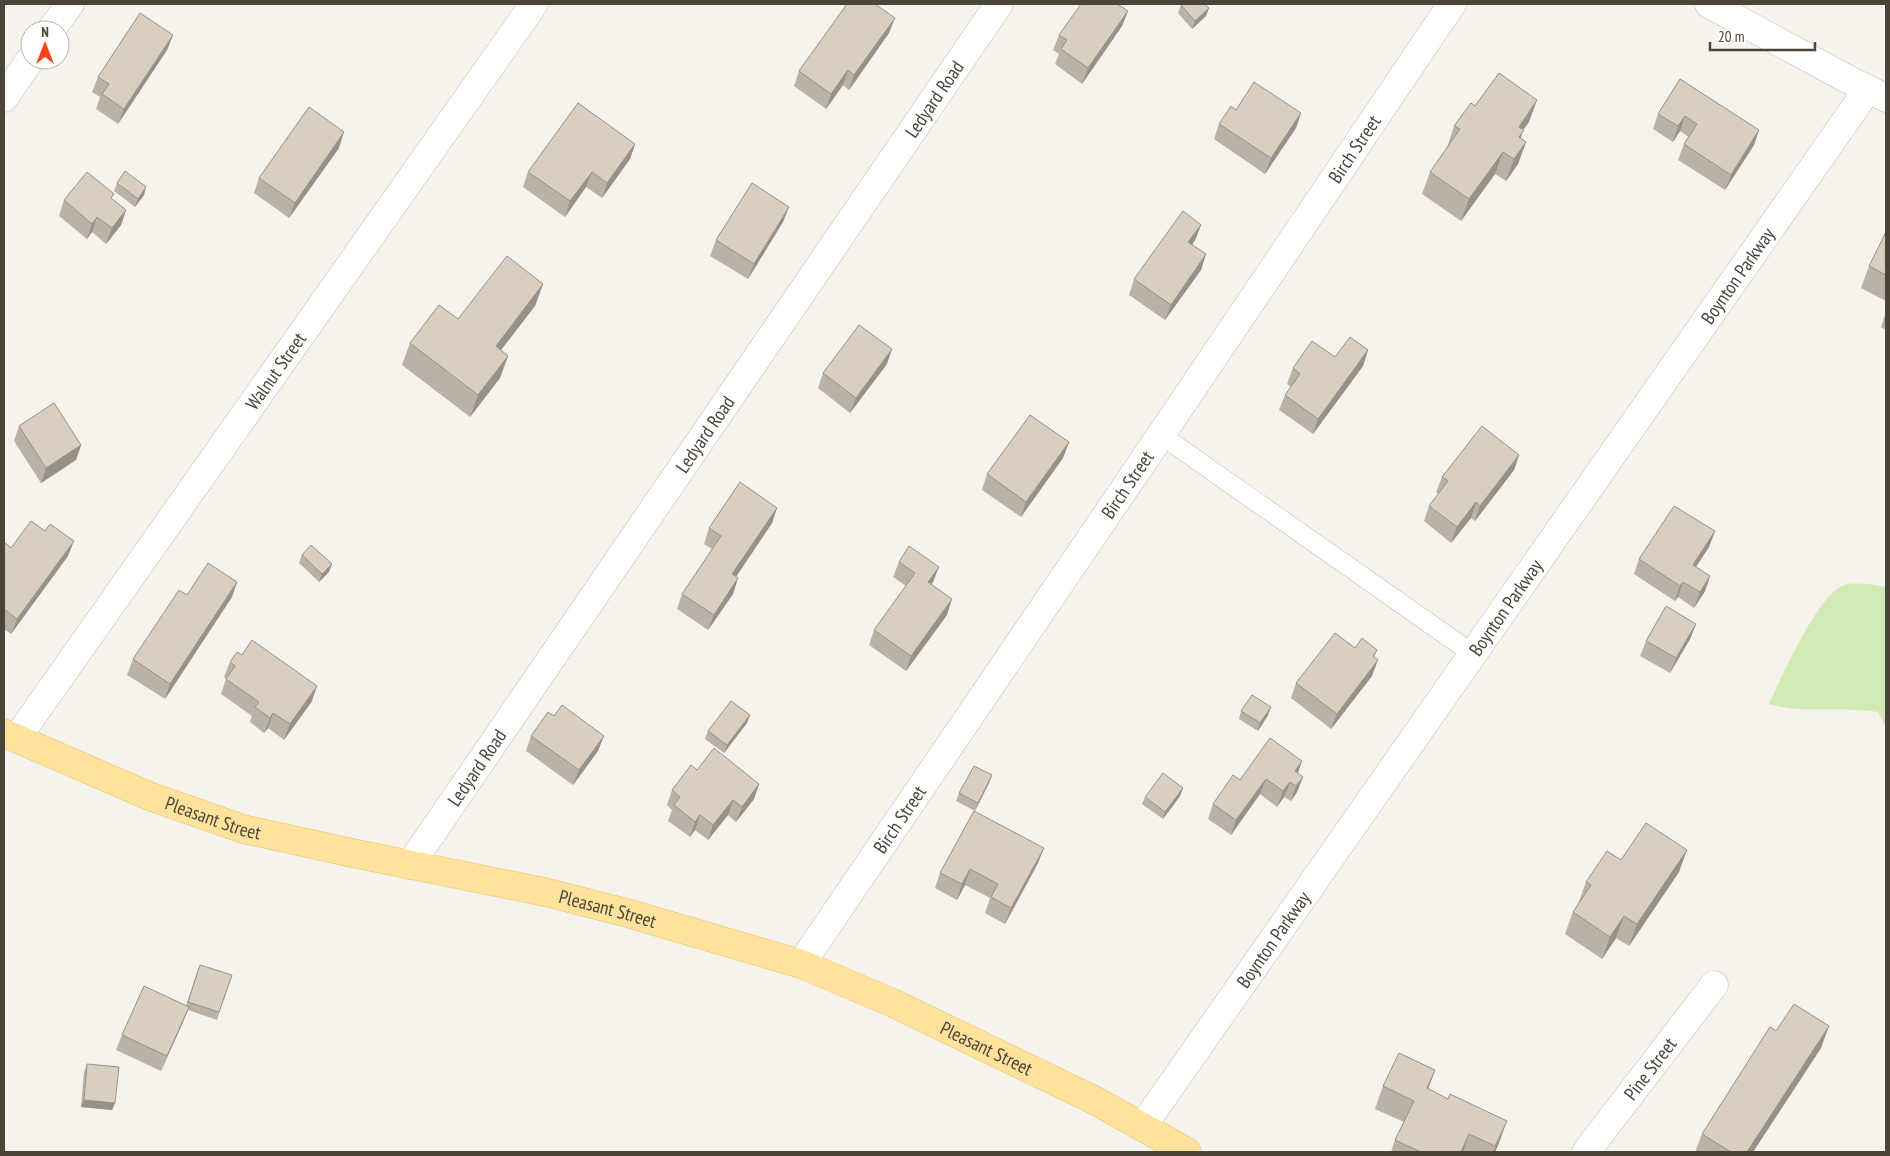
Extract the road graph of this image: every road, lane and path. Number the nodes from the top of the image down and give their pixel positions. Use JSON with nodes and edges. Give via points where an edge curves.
{"nodes":[{"id":1,"x":70,"y":4,"type":"edge"},
{"id":2,"x":534,"y":4,"type":"edge"},
{"id":3,"x":1000,"y":4,"type":"edge"},
{"id":4,"x":1452,"y":4,"type":"edge"},
{"id":5,"x":1709,"y":4,"type":"edge"},
{"id":6,"x":58,"y":20,"type":"edge"},
{"id":7,"x":23,"y":70,"type":"edge"},
{"id":8,"x":1877,"y":93,"type":"edge"},
{"id":9,"x":4,"y":98,"type":"edge"},
{"id":10,"x":1161,"y":436,"type":"junction"},
{"id":11,"x":1473,"y":654,"type":"junction"},
{"id":12,"x":10,"y":735,"type":"edge"},
{"id":13,"x":410,"y":865,"type":"junction"},
{"id":14,"x":801,"y":964,"type":"junction"},
{"id":15,"x":1714,"y":985,"type":"dead end"},
{"id":16,"x":1142,"y":1127,"type":"junction"},
{"id":17,"x":1187,"y":1152,"type":"edge"},
{"id":18,"x":1586,"y":1152,"type":"edge"}],
"edges":[{"from":1,"to":6,"type":"street"},
{"from":2,"to":12,"type":"street","name":"Walnut Street"},
{"from":3,"to":13,"type":"street","name":"Ledyard Road"},
{"from":4,"to":10,"type":"street","name":"Birch Street"},
{"from":5,"to":8,"type":"street"},
{"from":7,"to":9,"type":"street"},
{"from":8,"to":11,"type":"street","name":"Boynton Parkway"},
{"from":10,"to":11,"type":"lane"},
{"from":10,"to":14,"type":"street","name":"Birch Street"},
{"from":11,"to":16,"type":"street","name":"Boynton Parkway"},
{"from":12,"to":13,"type":"main road","name":"Pleasant Street","via":[[149,796],[243,829]]},
{"from":13,"to":14,"type":"main road","name":"Pleasant Street","via":[[545,892],[628,913]]},
{"from":14,"to":16,"type":"main road","name":"Pleasant Street","via":[[893,1003],[1096,1101]]},
{"from":15,"to":18,"type":"street","name":"Pine Street"},
{"from":16,"to":17,"type":"main road","name":"Pleasant Street"}]}
